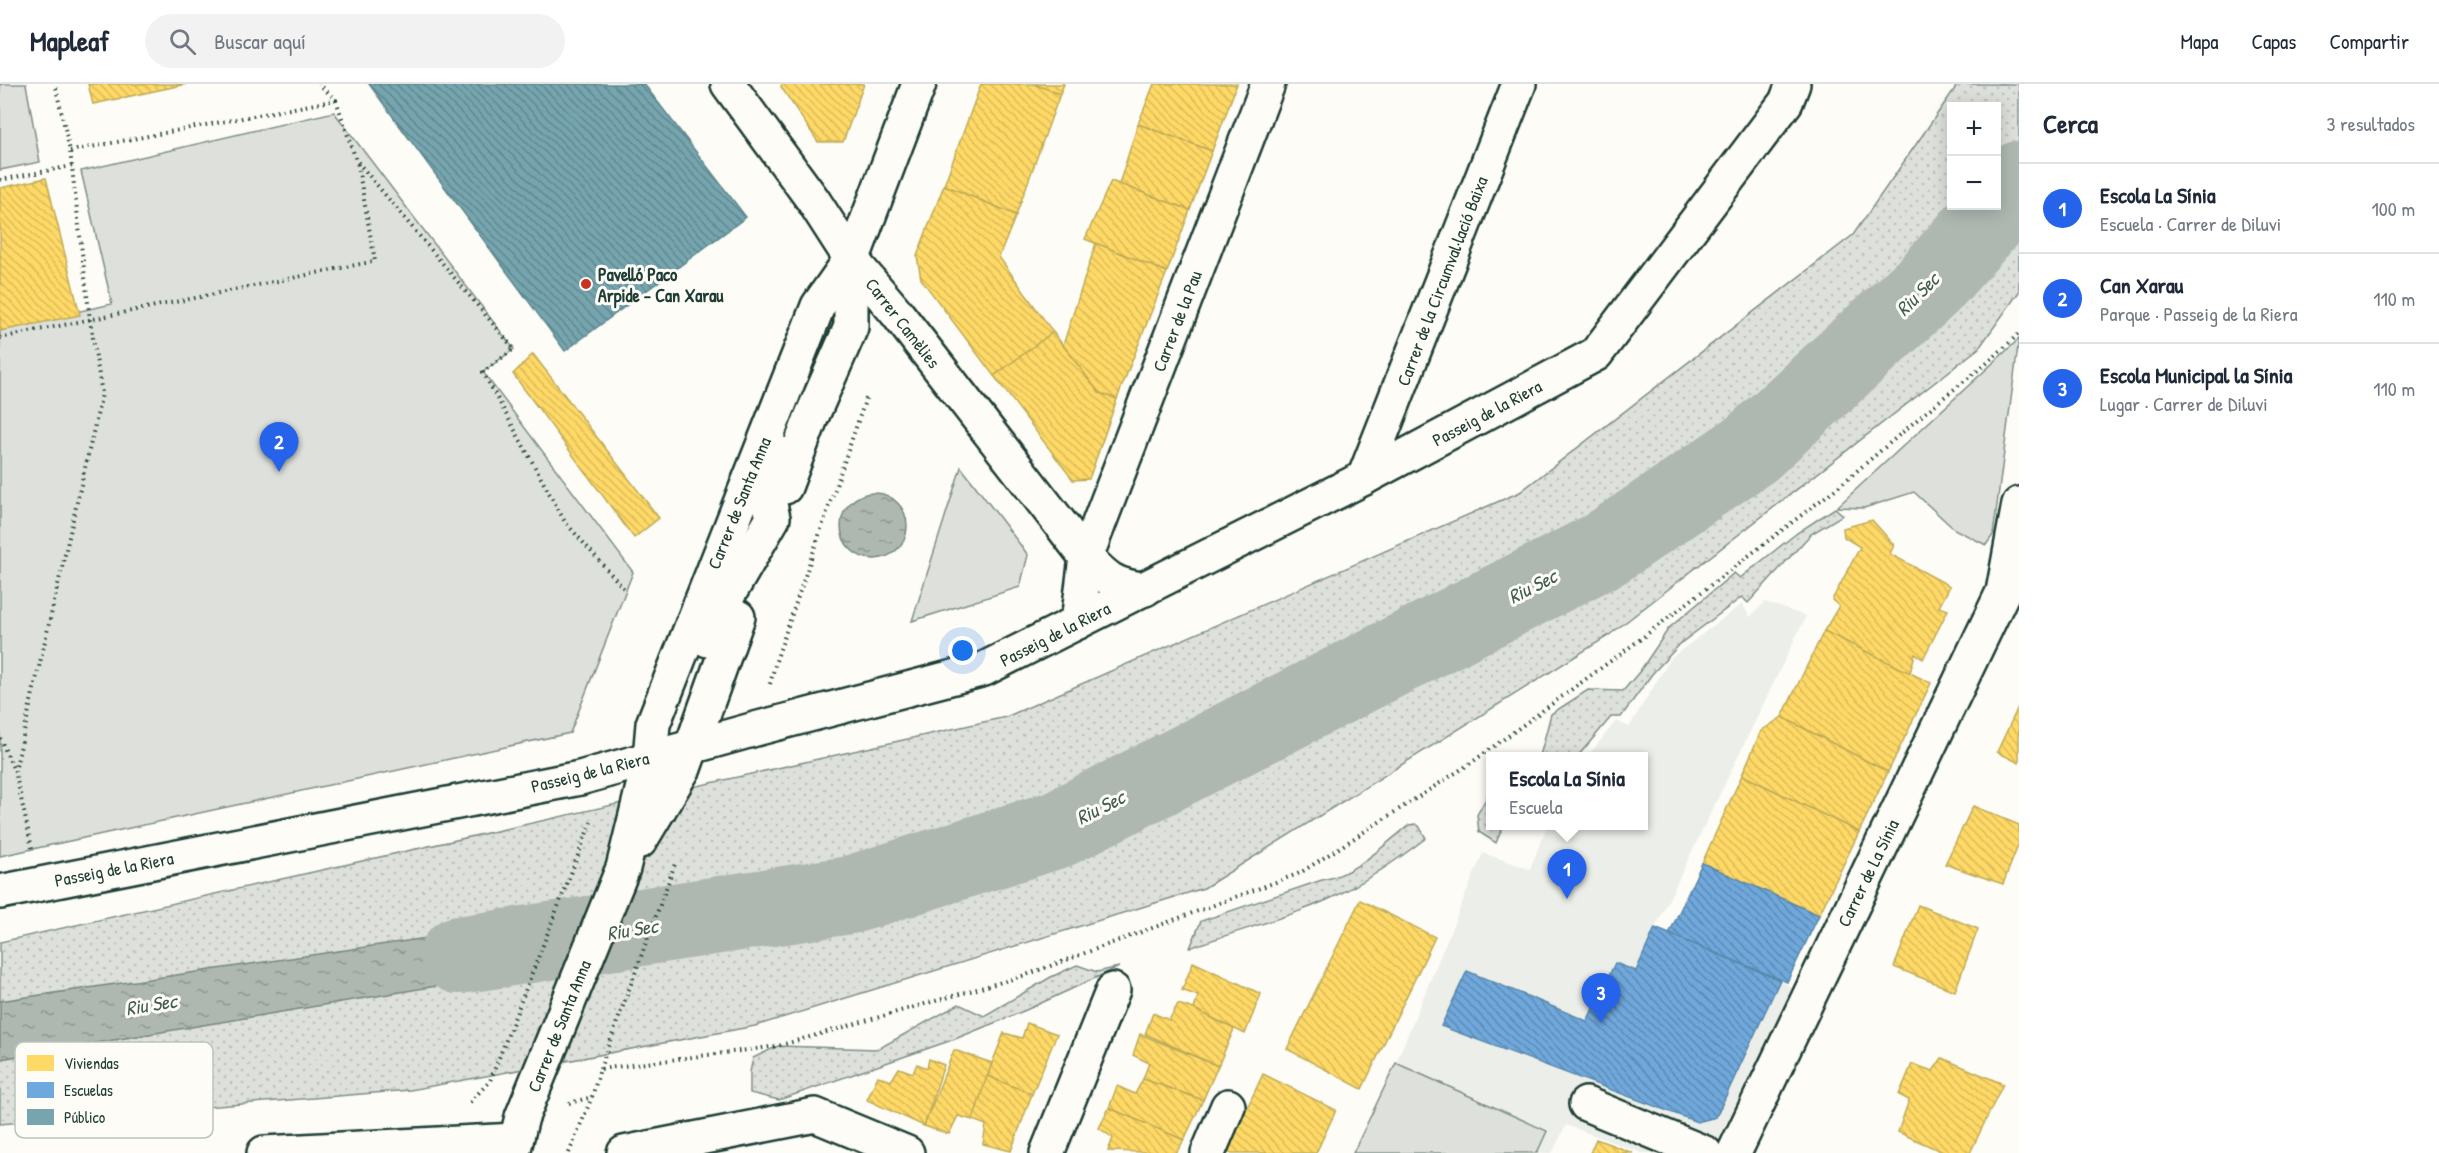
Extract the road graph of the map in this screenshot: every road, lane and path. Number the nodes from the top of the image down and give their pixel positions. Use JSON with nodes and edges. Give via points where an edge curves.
{"nodes":[{"id":1,"x":55,"y":84,"type":"edge"},
{"id":2,"x":320,"y":84,"type":"edge"},
{"id":3,"x":728,"y":84,"type":"edge"},
{"id":4,"x":919,"y":84,"type":"edge"},
{"id":5,"x":1268,"y":84,"type":"edge"},
{"id":6,"x":1519,"y":84,"type":"edge"},
{"id":7,"x":1793,"y":84,"type":"edge"},
{"id":8,"x":336,"y":100,"type":"junction"},
{"id":9,"x":70,"y":152,"type":"junction"},
{"id":10,"x":356,"y":160,"type":"junction"},
{"id":11,"x":72,"y":166,"type":"junction"},
{"id":12,"x":0,"y":180,"type":"edge"},
{"id":13,"x":852,"y":259,"type":"junction"},
{"id":14,"x":90,"y":320,"type":"junction"},
{"id":15,"x":2019,"y":334,"type":"edge"},
{"id":16,"x":0,"y":338,"type":"edge"},
{"id":17,"x":870,"y":387,"type":"dead end"},
{"id":18,"x":1364,"y":478,"type":"junction"},
{"id":19,"x":2019,"y":504,"type":"edge"},
{"id":20,"x":773,"y":518,"type":"junction"},
{"id":21,"x":1086,"y":557,"type":"junction"},
{"id":22,"x":1145,"y":588,"type":"junction"},
{"id":23,"x":626,"y":591,"type":"dead end"},
{"id":24,"x":2011,"y":598,"type":"edge"},
{"id":25,"x":1078,"y":622,"type":"junction"},
{"id":26,"x":759,"y":728,"type":"junction"},
{"id":27,"x":0,"y":738,"type":"edge"},
{"id":28,"x":691,"y":747,"type":"junction"},
{"id":29,"x":1486,"y":752,"type":"edge"},
{"id":30,"x":1486,"y":752,"type":"edge"},
{"id":31,"x":650,"y":758,"type":"junction"},
{"id":32,"x":15,"y":771,"type":"junction"},
{"id":33,"x":594,"y":813,"type":"dead end"},
{"id":34,"x":679,"y":852,"type":"dead end"},
{"id":35,"x":623,"y":868,"type":"junction"},
{"id":36,"x":41,"y":883,"type":"junction"},
{"id":37,"x":0,"y":892,"type":"edge"},
{"id":38,"x":1113,"y":990,"type":"dead end"},
{"id":39,"x":600,"y":1067,"type":"junction"},
{"id":40,"x":490,"y":1081,"type":"dead end"},
{"id":41,"x":592,"y":1097,"type":"junction"},
{"id":42,"x":1586,"y":1104,"type":"dead end"},
{"id":43,"x":1228,"y":1106,"type":"dead end"},
{"id":44,"x":517,"y":1137,"type":"edge"},
{"id":45,"x":264,"y":1153,"type":"edge"},
{"id":46,"x":569,"y":1153,"type":"edge"},
{"id":47,"x":624,"y":1153,"type":"edge"},
{"id":48,"x":907,"y":1153,"type":"edge"},
{"id":49,"x":1047,"y":1153,"type":"edge"},
{"id":50,"x":1208,"y":1153,"type":"edge"},
{"id":51,"x":1705,"y":1153,"type":"edge"},
{"id":52,"x":1734,"y":1153,"type":"edge"}],
"edges":[{"from":1,"to":9,"type":"path"},
{"from":2,"to":8,"type":"path"},
{"from":3,"to":13,"type":"street","name":"Carrer Camèlies"},
{"from":4,"to":13,"type":"street","name":"Carrer de Santa Anna"},
{"from":5,"to":21,"type":"street","name":"Carrer de la Pau"},
{"from":6,"to":18,"type":"street","name":"Carrer de la Circumval·lació Baixa"},
{"from":7,"to":18,"type":"street","name":"Passeig de la Riera","via":[[1786,102],[1596,354]]},
{"from":8,"to":9,"type":"path"},
{"from":8,"to":10,"type":"path"},
{"from":9,"to":11,"type":"path"},
{"from":10,"to":14,"type":"path","via":[[375,261]]},
{"from":10,"to":23,"type":"path","via":[[514,349],[483,372],[565,522]]},
{"from":11,"to":12,"type":"path"},
{"from":11,"to":14,"type":"path"},
{"from":13,"to":20,"type":"street","name":"Carrer de Santa Anna","via":[[851,327]]},
{"from":13,"to":20,"type":"street","name":"Carrer de Santa Anna","via":[[766,486]]},
{"from":13,"to":21,"type":"street","name":"Carrer Camèlies"},
{"from":13,"to":31,"type":"street","name":"Carrer de Santa Anna","via":[[813,317],[653,724]]},
{"from":14,"to":16,"type":"path"},
{"from":14,"to":32,"type":"path","via":[[102,394]]},
{"from":15,"to":29,"type":"path","via":[[1838,487]]},
{"from":17,"to":26,"type":"path","via":[[776,661]]},
{"from":18,"to":22,"type":"street","name":"Passeig de la Riera"},
{"from":19,"to":24,"type":"street","name":"Carrer de La Sínia"},
{"from":20,"to":28,"type":"street","name":"Carrer de Santa Anna"},
{"from":20,"to":31,"type":"street","name":"Carrer de Santa Anna","via":[[723,604],[675,721]]},
{"from":21,"to":22,"type":"street","name":"Carrer Camèlies","via":[[1106,578],[1126,588]]},
{"from":21,"to":25,"type":"street"},
{"from":22,"to":25,"type":"street","name":"Passeig de la Riera"},
{"from":24,"to":52,"type":"street","name":"Carrer de La Sínia"},
{"from":25,"to":26,"type":"street","name":"Passeig de la Riera","via":[[984,669]]},
{"from":26,"to":28,"type":"street","name":"Passeig de la Riera"},
{"from":27,"to":32,"type":"path"},
{"from":28,"to":31,"type":"street","name":"Passeig de la Riera"},
{"from":28,"to":35,"type":"street","name":"Carrer de Santa Anna","via":[[684,768]]},
{"from":30,"to":39,"type":"path","via":[[1300,873],[1026,975],[778,1047]]},
{"from":31,"to":35,"type":"street","name":"Carrer de Santa Anna"},
{"from":31,"to":36,"type":"street","name":"Passeig de la Riera","via":[[580,778]]},
{"from":32,"to":36,"type":"path"},
{"from":33,"to":40,"type":"path"},
{"from":34,"to":39,"type":"path"},
{"from":35,"to":44,"type":"street","name":"Carrer de Santa Anna"},
{"from":36,"to":37,"type":"street","name":"Passeig de la Riera"},
{"from":38,"to":49,"type":"street"},
{"from":39,"to":41,"type":"path"},
{"from":41,"to":44,"type":"path"},
{"from":41,"to":46,"type":"path"},
{"from":42,"to":51,"type":"street"},
{"from":43,"to":50,"type":"street"},
{"from":44,"to":45,"type":"street"},
{"from":47,"to":48,"type":"street","via":[[815,1114]]}]}
